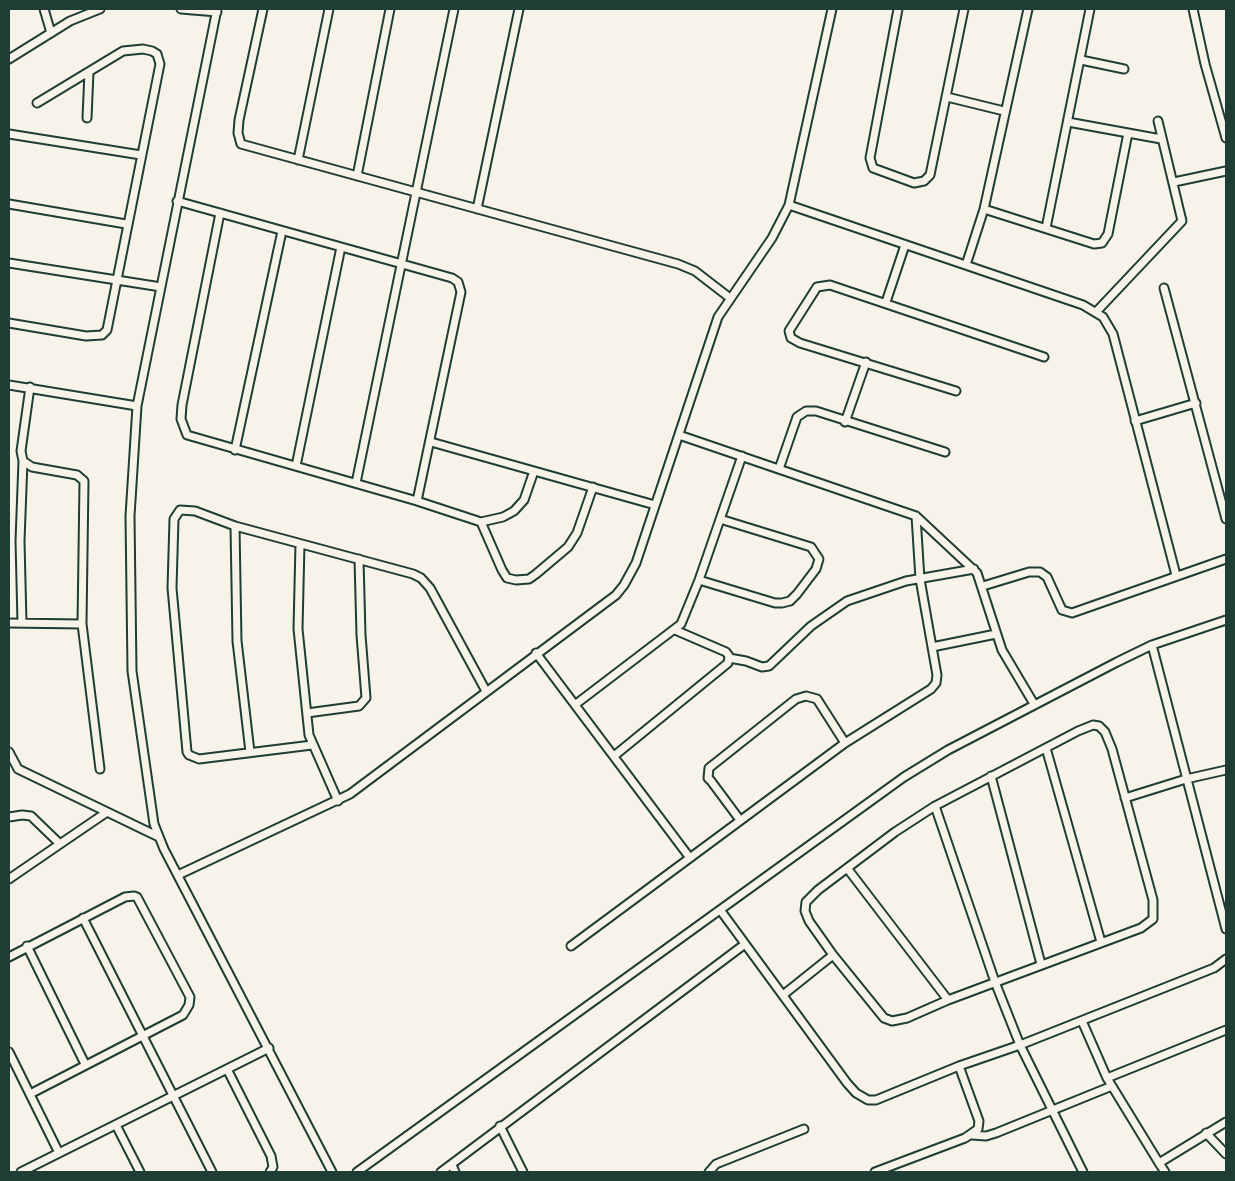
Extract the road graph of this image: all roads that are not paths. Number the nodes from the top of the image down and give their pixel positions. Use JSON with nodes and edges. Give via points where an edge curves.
{"nodes":[{"id":1,"x":44,"y":9,"type":"edge"},
{"id":2,"x":100,"y":9,"type":"edge"},
{"id":3,"x":181,"y":9,"type":"edge"},
{"id":4,"x":263,"y":9,"type":"edge"},
{"id":5,"x":329,"y":9,"type":"edge"},
{"id":6,"x":390,"y":9,"type":"edge"},
{"id":7,"x":454,"y":9,"type":"edge"},
{"id":8,"x":519,"y":9,"type":"edge"},
{"id":9,"x":832,"y":9,"type":"edge"},
{"id":10,"x":898,"y":9,"type":"edge"},
{"id":11,"x":964,"y":9,"type":"edge"},
{"id":12,"x":1028,"y":9,"type":"edge"},
{"id":13,"x":1090,"y":9,"type":"edge"},
{"id":14,"x":1193,"y":9,"type":"edge"},
{"id":15,"x":217,"y":10,"type":"edge"},
{"id":16,"x":51,"y":33,"type":"junction"},
{"id":17,"x":9,"y":59,"type":"edge"},
{"id":18,"x":1081,"y":60,"type":"junction"},
{"id":19,"x":1124,"y":69,"type":"dead end"},
{"id":20,"x":89,"y":72,"type":"junction"},
{"id":21,"x":948,"y":97,"type":"junction"},
{"id":22,"x":37,"y":103,"type":"dead end"},
{"id":23,"x":1004,"y":111,"type":"junction"},
{"id":24,"x":87,"y":118,"type":"dead end"},
{"id":25,"x":1158,"y":121,"type":"dead end"},
{"id":26,"x":1068,"y":122,"type":"junction"},
{"id":27,"x":1128,"y":133,"type":"junction"},
{"id":28,"x":9,"y":134,"type":"edge"},
{"id":29,"x":1226,"y":138,"type":"edge"},
{"id":30,"x":1161,"y":139,"type":"junction"},
{"id":31,"x":141,"y":155,"type":"junction"},
{"id":32,"x":298,"y":160,"type":"junction"},
{"id":33,"x":1226,"y":171,"type":"edge"},
{"id":34,"x":357,"y":176,"type":"junction"},
{"id":35,"x":1174,"y":182,"type":"junction"},
{"id":36,"x":416,"y":193,"type":"junction"},
{"id":37,"x":177,"y":201,"type":"junction"},
{"id":38,"x":9,"y":204,"type":"edge"},
{"id":39,"x":789,"y":205,"type":"junction"},
{"id":40,"x":477,"y":209,"type":"junction"},
{"id":41,"x":984,"y":209,"type":"junction"},
{"id":42,"x":220,"y":213,"type":"junction"},
{"id":43,"x":126,"y":224,"type":"junction"},
{"id":44,"x":1046,"y":228,"type":"junction"},
{"id":45,"x":282,"y":231,"type":"junction"},
{"id":46,"x":905,"y":245,"type":"junction"},
{"id":47,"x":342,"y":247,"type":"junction"},
{"id":48,"x":9,"y":263,"type":"edge"},
{"id":49,"x":401,"y":265,"type":"junction"},
{"id":50,"x":966,"y":265,"type":"junction"},
{"id":51,"x":116,"y":280,"type":"junction"},
{"id":52,"x":161,"y":287,"type":"junction"},
{"id":53,"x":1164,"y":288,"type":"dead end"},
{"id":54,"x":730,"y":298,"type":"junction"},
{"id":55,"x":886,"y":302,"type":"junction"},
{"id":56,"x":1096,"y":311,"type":"junction"},
{"id":57,"x":9,"y":323,"type":"edge"},
{"id":58,"x":1044,"y":357,"type":"dead end"},
{"id":59,"x":866,"y":362,"type":"junction"},
{"id":60,"x":9,"y":385,"type":"edge"},
{"id":61,"x":30,"y":387,"type":"junction"},
{"id":62,"x":956,"y":391,"type":"dead end"},
{"id":63,"x":1196,"y":403,"type":"junction"},
{"id":64,"x":138,"y":406,"type":"junction"},
{"id":65,"x":1135,"y":421,"type":"junction"},
{"id":66,"x":845,"y":422,"type":"junction"},
{"id":67,"x":679,"y":435,"type":"junction"},
{"id":68,"x":431,"y":442,"type":"junction"},
{"id":69,"x":235,"y":450,"type":"junction"},
{"id":70,"x":945,"y":452,"type":"dead end"},
{"id":71,"x":742,"y":456,"type":"junction"},
{"id":72,"x":23,"y":461,"type":"junction"},
{"id":73,"x":296,"y":466,"type":"junction"},
{"id":74,"x":779,"y":469,"type":"junction"},
{"id":75,"x":534,"y":470,"type":"junction"},
{"id":76,"x":356,"y":483,"type":"junction"},
{"id":77,"x":593,"y":487,"type":"junction"},
{"id":78,"x":417,"y":501,"type":"junction"},
{"id":79,"x":655,"y":505,"type":"junction"},
{"id":80,"x":916,"y":516,"type":"junction"},
{"id":81,"x":720,"y":519,"type":"junction"},
{"id":82,"x":1226,"y":520,"type":"edge"},
{"id":83,"x":481,"y":522,"type":"junction"},
{"id":84,"x":234,"y":526,"type":"junction"},
{"id":85,"x":300,"y":544,"type":"junction"},
{"id":86,"x":360,"y":559,"type":"junction"},
{"id":87,"x":1226,"y":559,"type":"edge"},
{"id":88,"x":974,"y":569,"type":"junction"},
{"id":89,"x":1176,"y":575,"type":"junction"},
{"id":90,"x":920,"y":579,"type":"junction"},
{"id":91,"x":700,"y":580,"type":"junction"},
{"id":92,"x":983,"y":586,"type":"junction"},
{"id":93,"x":1226,"y":620,"type":"edge"},
{"id":94,"x":9,"y":623,"type":"edge"},
{"id":95,"x":22,"y":623,"type":"junction"},
{"id":96,"x":82,"y":624,"type":"junction"},
{"id":97,"x":675,"y":630,"type":"junction"},
{"id":98,"x":996,"y":634,"type":"junction"},
{"id":99,"x":1152,"y":645,"type":"junction"},
{"id":100,"x":932,"y":647,"type":"junction"},
{"id":101,"x":536,"y":653,"type":"junction"},
{"id":102,"x":729,"y":658,"type":"junction"},
{"id":103,"x":486,"y":691,"type":"junction"},
{"id":104,"x":576,"y":704,"type":"junction"},
{"id":105,"x":1034,"y":704,"type":"junction"},
{"id":106,"x":307,"y":713,"type":"junction"},
{"id":107,"x":846,"y":743,"type":"junction"},
{"id":108,"x":312,"y":745,"type":"junction"},
{"id":109,"x":1046,"y":748,"type":"junction"},
{"id":110,"x":9,"y":752,"type":"edge"},
{"id":111,"x":250,"y":752,"type":"junction"},
{"id":112,"x":614,"y":756,"type":"junction"},
{"id":113,"x":100,"y":769,"type":"dead end"},
{"id":114,"x":1226,"y":770,"type":"edge"},
{"id":115,"x":990,"y":776,"type":"junction"},
{"id":116,"x":1186,"y":779,"type":"junction"},
{"id":117,"x":1126,"y":798,"type":"junction"},
{"id":118,"x":338,"y":801,"type":"junction"},
{"id":119,"x":935,"y":806,"type":"junction"},
{"id":120,"x":107,"y":812,"type":"junction"},
{"id":121,"x":9,"y":818,"type":"edge"},
{"id":122,"x":740,"y":820,"type":"junction"},
{"id":123,"x":159,"y":836,"type":"junction"},
{"id":124,"x":60,"y":844,"type":"junction"},
{"id":125,"x":690,"y":858,"type":"junction"},
{"id":126,"x":847,"y":868,"type":"junction"},
{"id":127,"x":178,"y":875,"type":"junction"},
{"id":128,"x":9,"y":880,"type":"edge"},
{"id":129,"x":721,"y":911,"type":"junction"},
{"id":130,"x":83,"y":918,"type":"junction"},
{"id":131,"x":1226,"y":929,"type":"edge"},
{"id":132,"x":1101,"y":942,"type":"junction"},
{"id":133,"x":745,"y":944,"type":"junction"},
{"id":134,"x":27,"y":946,"type":"junction"},
{"id":135,"x":571,"y":946,"type":"dead end"},
{"id":136,"x":833,"y":955,"type":"junction"},
{"id":137,"x":9,"y":956,"type":"edge"},
{"id":138,"x":1226,"y":959,"type":"edge"},
{"id":139,"x":1041,"y":964,"type":"junction"},
{"id":140,"x":995,"y":982,"type":"junction"},
{"id":141,"x":783,"y":995,"type":"junction"},
{"id":142,"x":948,"y":1000,"type":"junction"},
{"id":143,"x":1082,"y":1021,"type":"junction"},
{"id":144,"x":1226,"y":1030,"type":"edge"},
{"id":145,"x":143,"y":1036,"type":"junction"},
{"id":146,"x":1020,"y":1045,"type":"junction"},
{"id":147,"x":269,"y":1048,"type":"junction"},
{"id":148,"x":9,"y":1052,"type":"edge"},
{"id":149,"x":85,"y":1064,"type":"junction"},
{"id":150,"x":960,"y":1066,"type":"junction"},
{"id":151,"x":227,"y":1069,"type":"junction"},
{"id":152,"x":1107,"y":1078,"type":"junction"},
{"id":153,"x":1112,"y":1086,"type":"junction"},
{"id":154,"x":30,"y":1094,"type":"junction"},
{"id":155,"x":172,"y":1096,"type":"junction"},
{"id":156,"x":1052,"y":1111,"type":"junction"},
{"id":157,"x":1226,"y":1122,"type":"edge"},
{"id":158,"x":116,"y":1125,"type":"junction"},
{"id":159,"x":500,"y":1126,"type":"junction"},
{"id":160,"x":804,"y":1128,"type":"dead end"},
{"id":161,"x":1206,"y":1133,"type":"junction"},
{"id":162,"x":972,"y":1135,"type":"junction"},
{"id":163,"x":59,"y":1153,"type":"junction"},
{"id":164,"x":1226,"y":1154,"type":"edge"},
{"id":165,"x":1159,"y":1163,"type":"junction"},
{"id":166,"x":452,"y":1165,"type":"junction"},
{"id":167,"x":21,"y":1172,"type":"edge"},
{"id":168,"x":140,"y":1172,"type":"edge"},
{"id":169,"x":212,"y":1172,"type":"edge"},
{"id":170,"x":270,"y":1172,"type":"edge"},
{"id":171,"x":332,"y":1172,"type":"edge"},
{"id":172,"x":357,"y":1172,"type":"edge"},
{"id":173,"x":441,"y":1172,"type":"edge"},
{"id":174,"x":455,"y":1172,"type":"edge"},
{"id":175,"x":523,"y":1172,"type":"edge"},
{"id":176,"x":709,"y":1172,"type":"edge"},
{"id":177,"x":875,"y":1172,"type":"edge"},
{"id":178,"x":1082,"y":1172,"type":"edge"},
{"id":179,"x":1165,"y":1172,"type":"edge"}],
"edges":[{"from":1,"to":16,"type":"street"},
{"from":2,"to":16,"type":"street"},
{"from":3,"to":15,"type":"street"},
{"from":4,"to":32,"type":"street","via":[[239,120],[239,140],[246,147]]},
{"from":5,"to":32,"type":"street"},
{"from":6,"to":34,"type":"street"},
{"from":7,"to":36,"type":"street"},
{"from":8,"to":40,"type":"street"},
{"from":9,"to":39,"type":"street"},
{"from":10,"to":21,"type":"street","via":[[870,158],[874,168],[914,183],[927,179]]},
{"from":11,"to":21,"type":"street"},
{"from":12,"to":23,"type":"street"},
{"from":13,"to":18,"type":"street"},
{"from":14,"to":29,"type":"street"},
{"from":15,"to":37,"type":"street"},
{"from":16,"to":17,"type":"street"},
{"from":18,"to":19,"type":"street"},
{"from":18,"to":26,"type":"street"},
{"from":20,"to":22,"type":"street"},
{"from":20,"to":24,"type":"street"},
{"from":20,"to":31,"type":"street","via":[[123,51],[143,49],[157,54],[160,64]]},
{"from":21,"to":23,"type":"street"},
{"from":23,"to":41,"type":"street"},
{"from":25,"to":30,"type":"street"},
{"from":26,"to":27,"type":"street"},
{"from":26,"to":44,"type":"street"},
{"from":27,"to":30,"type":"street"},
{"from":27,"to":44,"type":"street","via":[[1104,241],[1094,244]]},
{"from":28,"to":31,"type":"street"},
{"from":30,"to":35,"type":"street"},
{"from":31,"to":43,"type":"street"},
{"from":32,"to":34,"type":"street"},
{"from":33,"to":35,"type":"street"},
{"from":34,"to":36,"type":"street"},
{"from":35,"to":56,"type":"street","via":[[1183,218],[1181,223]]},
{"from":36,"to":40,"type":"street"},
{"from":36,"to":49,"type":"street"},
{"from":37,"to":42,"type":"street"},
{"from":37,"to":52,"type":"street"},
{"from":38,"to":43,"type":"street"},
{"from":39,"to":46,"type":"street"},
{"from":39,"to":54,"type":"street","via":[[772,238]]},
{"from":40,"to":54,"type":"street","via":[[678,264],[695,271]]},
{"from":41,"to":44,"type":"street"},
{"from":41,"to":50,"type":"street"},
{"from":42,"to":45,"type":"street"},
{"from":42,"to":69,"type":"street","via":[[181,419],[187,435]]},
{"from":43,"to":51,"type":"street"},
{"from":45,"to":47,"type":"street"},
{"from":45,"to":69,"type":"street"},
{"from":46,"to":50,"type":"street"},
{"from":46,"to":55,"type":"street"},
{"from":47,"to":49,"type":"street"},
{"from":47,"to":73,"type":"street"},
{"from":48,"to":51,"type":"street"},
{"from":49,"to":68,"type":"street","via":[[452,278],[461,288]]},
{"from":49,"to":76,"type":"street"},
{"from":50,"to":56,"type":"street"},
{"from":51,"to":52,"type":"street"},
{"from":51,"to":57,"type":"street","via":[[110,320],[102,335],[86,336]]},
{"from":52,"to":64,"type":"street"},
{"from":53,"to":63,"type":"street"},
{"from":54,"to":67,"type":"street","via":[[714,325]]},
{"from":55,"to":58,"type":"street"},
{"from":55,"to":59,"type":"street","via":[[834,286],[821,286],[815,290],[789,331],[791,338],[800,343]]},
{"from":56,"to":65,"type":"street","via":[[1113,334]]},
{"from":59,"to":62,"type":"street"},
{"from":59,"to":66,"type":"street"},
{"from":60,"to":61,"type":"street"},
{"from":61,"to":64,"type":"street"},
{"from":61,"to":72,"type":"street","via":[[21,452]]},
{"from":63,"to":65,"type":"street"},
{"from":63,"to":82,"type":"street"},
{"from":64,"to":123,"type":"street","via":[[130,516],[132,671],[144,764]]},
{"from":65,"to":89,"type":"street"},
{"from":66,"to":70,"type":"street"},
{"from":66,"to":74,"type":"street","via":[[816,411],[800,414]]},
{"from":67,"to":71,"type":"street"},
{"from":67,"to":79,"type":"street"},
{"from":68,"to":75,"type":"street"},
{"from":68,"to":78,"type":"street"},
{"from":69,"to":73,"type":"street"},
{"from":71,"to":74,"type":"street"},
{"from":71,"to":81,"type":"street"},
{"from":72,"to":95,"type":"street","via":[[20,541]]},
{"from":72,"to":96,"type":"street","via":[[32,467],[77,475],[84,481]]},
{"from":73,"to":76,"type":"street"},
{"from":74,"to":80,"type":"street"},
{"from":75,"to":77,"type":"street"},
{"from":75,"to":83,"type":"street","via":[[524,500],[514,511],[503,518]]},
{"from":76,"to":78,"type":"street"},
{"from":77,"to":79,"type":"street"},
{"from":77,"to":83,"type":"street","via":[[572,540],[562,553],[529,579],[507,578]]},
{"from":78,"to":83,"type":"street"},
{"from":79,"to":101,"type":"street","via":[[633,569],[616,595]]},
{"from":80,"to":88,"type":"street"},
{"from":80,"to":90,"type":"street"},
{"from":81,"to":91,"type":"street"},
{"from":81,"to":91,"type":"street","via":[[810,547],[819,559],[816,569],[790,601],[782,603]]},
{"from":84,"to":85,"type":"street"},
{"from":84,"to":111,"type":"street","via":[[237,641]]},
{"from":84,"to":111,"type":"street","via":[[195,511],[180,510],[173,526],[172,588],[187,752],[200,759]]},
{"from":85,"to":86,"type":"street"},
{"from":85,"to":106,"type":"street","via":[[298,629]]},
{"from":86,"to":103,"type":"street","via":[[413,574],[425,582]]},
{"from":86,"to":106,"type":"street","via":[[366,698],[359,706]]},
{"from":87,"to":89,"type":"street"},
{"from":88,"to":90,"type":"street"},
{"from":88,"to":92,"type":"street"},
{"from":89,"to":92,"type":"street","via":[[1068,614],[1059,605],[1047,577],[1040,572],[1029,572]]},
{"from":90,"to":100,"type":"street"},
{"from":90,"to":102,"type":"street","via":[[886,586],[847,601],[811,626],[769,666]]},
{"from":91,"to":97,"type":"street","via":[[686,616]]},
{"from":92,"to":98,"type":"street"},
{"from":93,"to":99,"type":"street"},
{"from":94,"to":95,"type":"street"},
{"from":95,"to":96,"type":"street"},
{"from":96,"to":113,"type":"street"},
{"from":97,"to":102,"type":"street","via":[[726,652]]},
{"from":97,"to":104,"type":"street"},
{"from":98,"to":100,"type":"street"},
{"from":98,"to":105,"type":"street","via":[[1005,657]]},
{"from":99,"to":105,"type":"street"},
{"from":99,"to":116,"type":"street"},
{"from":100,"to":107,"type":"street","via":[[937,675],[931,689]]},
{"from":101,"to":103,"type":"street"},
{"from":101,"to":104,"type":"street"},
{"from":102,"to":112,"type":"street","via":[[722,669]]},
{"from":103,"to":118,"type":"street"},
{"from":104,"to":112,"type":"street"},
{"from":105,"to":129,"type":"street","via":[[948,750],[883,790]]},
{"from":106,"to":108,"type":"street"},
{"from":107,"to":122,"type":"street"},
{"from":107,"to":122,"type":"street","via":[[817,699],[806,696],[796,699],[709,768],[708,778]]},
{"from":108,"to":111,"type":"street"},
{"from":108,"to":118,"type":"street"},
{"from":109,"to":115,"type":"street"},
{"from":109,"to":117,"type":"street","via":[[1086,727],[1102,728],[1112,749]]},
{"from":109,"to":132,"type":"street"},
{"from":110,"to":120,"type":"street","via":[[18,769]]},
{"from":112,"to":125,"type":"street"},
{"from":114,"to":116,"type":"street"},
{"from":115,"to":119,"type":"street"},
{"from":115,"to":139,"type":"street"},
{"from":116,"to":117,"type":"street"},
{"from":116,"to":131,"type":"street"},
{"from":117,"to":132,"type":"street","via":[[1153,900],[1154,916],[1140,928]]},
{"from":118,"to":127,"type":"street"},
{"from":119,"to":126,"type":"street"},
{"from":119,"to":140,"type":"street"},
{"from":120,"to":123,"type":"street"},
{"from":120,"to":124,"type":"street"},
{"from":121,"to":124,"type":"street","via":[[22,814],[30,816]]},
{"from":122,"to":125,"type":"street"},
{"from":123,"to":127,"type":"street"},
{"from":124,"to":128,"type":"street"},
{"from":125,"to":135,"type":"street"},
{"from":126,"to":136,"type":"street","via":[[804,906],[809,921]]},
{"from":126,"to":142,"type":"street"},
{"from":127,"to":147,"type":"street"},
{"from":129,"to":133,"type":"street"},
{"from":129,"to":172,"type":"street"},
{"from":130,"to":134,"type":"street"},
{"from":130,"to":145,"type":"street"},
{"from":130,"to":145,"type":"street","via":[[125,897],[138,897],[187,989],[189,1005],[183,1014]]},
{"from":132,"to":139,"type":"street"},
{"from":133,"to":141,"type":"street"},
{"from":133,"to":159,"type":"street"},
{"from":134,"to":137,"type":"street"},
{"from":134,"to":149,"type":"street"},
{"from":136,"to":141,"type":"street"},
{"from":136,"to":142,"type":"street","via":[[878,1013],[889,1021],[907,1018]]},
{"from":138,"to":143,"type":"street","via":[[1214,968]]},
{"from":139,"to":140,"type":"street"},
{"from":140,"to":142,"type":"street"},
{"from":140,"to":146,"type":"street"},
{"from":141,"to":150,"type":"street","via":[[847,1083],[863,1098],[876,1100]]},
{"from":143,"to":146,"type":"street"},
{"from":143,"to":152,"type":"street"},
{"from":144,"to":152,"type":"street"},
{"from":145,"to":149,"type":"street"},
{"from":145,"to":155,"type":"street"},
{"from":146,"to":150,"type":"street"},
{"from":146,"to":156,"type":"street"},
{"from":147,"to":151,"type":"street"},
{"from":147,"to":171,"type":"street"},
{"from":148,"to":154,"type":"street"},
{"from":149,"to":154,"type":"street"},
{"from":150,"to":162,"type":"street","via":[[979,1121],[978,1129]]},
{"from":151,"to":155,"type":"street"},
{"from":151,"to":170,"type":"street","via":[[271,1156],[273,1167]]},
{"from":152,"to":153,"type":"street"},
{"from":153,"to":156,"type":"street"},
{"from":153,"to":165,"type":"street"},
{"from":154,"to":163,"type":"street"},
{"from":155,"to":158,"type":"street"},
{"from":155,"to":169,"type":"street"},
{"from":156,"to":162,"type":"street","via":[[986,1136]]},
{"from":156,"to":178,"type":"street"},
{"from":157,"to":161,"type":"street"},
{"from":158,"to":163,"type":"street"},
{"from":158,"to":168,"type":"street"},
{"from":159,"to":166,"type":"street"},
{"from":159,"to":175,"type":"street"},
{"from":160,"to":176,"type":"street","via":[[716,1164]]},
{"from":161,"to":164,"type":"street"},
{"from":161,"to":165,"type":"street"},
{"from":162,"to":177,"type":"street"},
{"from":163,"to":167,"type":"street"},
{"from":165,"to":179,"type":"street"},
{"from":166,"to":173,"type":"street"},
{"from":166,"to":174,"type":"street"}]}
